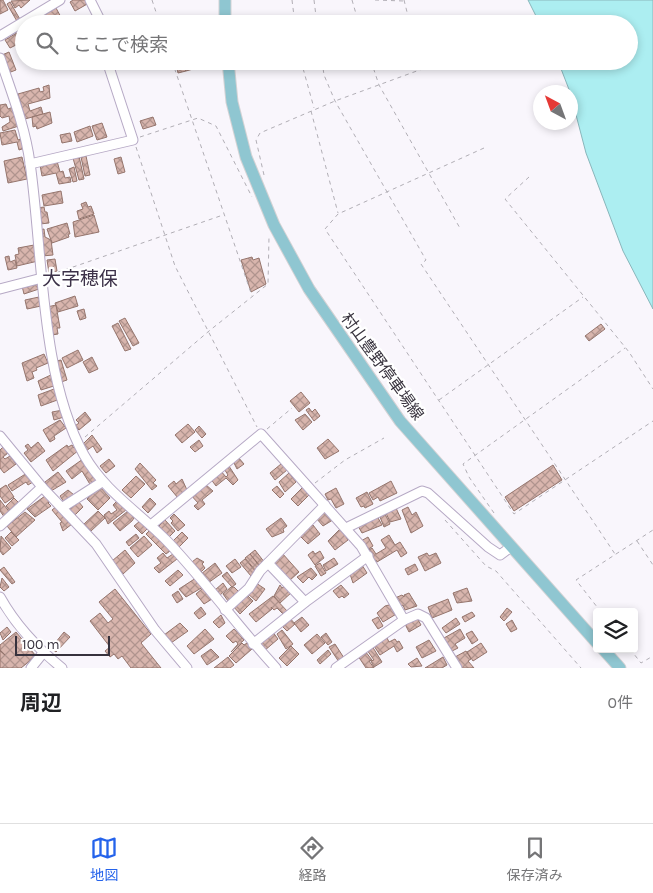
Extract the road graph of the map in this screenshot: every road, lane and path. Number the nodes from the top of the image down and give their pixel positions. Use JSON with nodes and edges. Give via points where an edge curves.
{"nodes":[{"id":1,"x":60,"y":0,"type":"edge"},
{"id":2,"x":90,"y":0,"type":"edge"},
{"id":3,"x":152,"y":0,"type":"edge"},
{"id":4,"x":225,"y":0,"type":"edge"},
{"id":5,"x":292,"y":0,"type":"edge"},
{"id":6,"x":314,"y":0,"type":"edge"},
{"id":7,"x":352,"y":0,"type":"edge"},
{"id":8,"x":375,"y":0,"type":"edge"},
{"id":9,"x":404,"y":0,"type":"edge"},
{"id":10,"x":35,"y":15,"type":"edge"},
{"id":11,"x":98,"y":15,"type":"edge"},
{"id":12,"x":157,"y":15,"type":"edge"},
{"id":13,"x":224,"y":15,"type":"edge"},
{"id":14,"x":294,"y":15,"type":"edge"},
{"id":15,"x":316,"y":15,"type":"edge"},
{"id":16,"x":357,"y":15,"type":"edge"},
{"id":17,"x":408,"y":15,"type":"edge"},
{"id":18,"x":15,"y":27,"type":"edge"},
{"id":19,"x":0,"y":36,"type":"edge"},
{"id":20,"x":1,"y":62,"type":"edge"},
{"id":21,"x":110,"y":70,"type":"edge"},
{"id":22,"x":175,"y":70,"type":"edge"},
{"id":23,"x":229,"y":70,"type":"edge"},
{"id":24,"x":304,"y":70,"type":"edge"},
{"id":25,"x":323,"y":70,"type":"edge"},
{"id":26,"x":374,"y":70,"type":"edge"},
{"id":27,"x":422,"y":70,"type":"edge"},
{"id":28,"x":379,"y":85,"type":"junction"},
{"id":29,"x":335,"y":100,"type":"junction"},
{"id":30,"x":315,"y":109,"type":"junction"},
{"id":31,"x":312,"y":110,"type":"junction"},
{"id":32,"x":192,"y":119,"type":"junction"},
{"id":33,"x":134,"y":140,"type":"junction"},
{"id":34,"x":484,"y":148,"type":"dead end"},
{"id":35,"x":30,"y":164,"type":"junction"},
{"id":36,"x":429,"y":174,"type":"junction"},
{"id":37,"x":264,"y":175,"type":"dead end"},
{"id":38,"x":528,"y":177,"type":"dead end"},
{"id":39,"x":388,"y":193,"type":"junction"},
{"id":40,"x":255,"y":201,"type":"dead end"},
{"id":41,"x":338,"y":214,"type":"junction"},
{"id":42,"x":224,"y":215,"type":"junction"},
{"id":43,"x":274,"y":224,"type":"junction"},
{"id":44,"x":461,"y":230,"type":"dead end"},
{"id":45,"x":165,"y":235,"type":"junction"},
{"id":46,"x":42,"y":278,"type":"junction"},
{"id":47,"x":0,"y":289,"type":"edge"},
{"id":48,"x":583,"y":296,"type":"junction"},
{"id":49,"x":252,"y":297,"type":"junction"},
{"id":50,"x":209,"y":331,"type":"junction"},
{"id":51,"x":625,"y":348,"type":"junction"},
{"id":52,"x":489,"y":364,"type":"junction"},
{"id":53,"x":653,"y":389,"type":"edge"},
{"id":54,"x":438,"y":401,"type":"junction"},
{"id":55,"x":292,"y":408,"type":"dead end"},
{"id":56,"x":526,"y":419,"type":"junction"},
{"id":57,"x":653,"y":421,"type":"edge"},
{"id":58,"x":261,"y":434,"type":"junction"},
{"id":59,"x":0,"y":436,"type":"edge"},
{"id":60,"x":384,"y":438,"type":"dead end"},
{"id":61,"x":79,"y":442,"type":"junction"},
{"id":62,"x":475,"y":456,"type":"junction"},
{"id":63,"x":566,"y":480,"type":"junction"},
{"id":64,"x":102,"y":482,"type":"junction"},
{"id":65,"x":42,"y":487,"type":"junction"},
{"id":66,"x":308,"y":488,"type":"junction"},
{"id":67,"x":325,"y":505,"type":"junction"},
{"id":68,"x":63,"y":507,"type":"junction"},
{"id":69,"x":494,"y":513,"type":"dead end"},
{"id":70,"x":444,"y":518,"type":"dead end"},
{"id":71,"x":151,"y":525,"type":"junction"},
{"id":72,"x":0,"y":526,"type":"edge"},
{"id":73,"x":346,"y":528,"type":"junction"},
{"id":74,"x":653,"y":530,"type":"edge"},
{"id":75,"x":637,"y":540,"type":"junction"},
{"id":76,"x":511,"y":546,"type":"junction"},
{"id":77,"x":615,"y":554,"type":"junction"},
{"id":78,"x":368,"y":556,"type":"junction"},
{"id":79,"x":268,"y":563,"type":"junction"},
{"id":80,"x":653,"y":565,"type":"edge"},
{"id":81,"x":0,"y":597,"type":"edge"},
{"id":82,"x":305,"y":602,"type":"junction"},
{"id":83,"x":598,"y":608,"type":"edge"},
{"id":84,"x":225,"y":610,"type":"junction"},
{"id":85,"x":404,"y":620,"type":"junction"},
{"id":86,"x":593,"y":638,"type":"edge"},
{"id":87,"x":253,"y":644,"type":"junction"},
{"id":88,"x":43,"y":653,"type":"junction"},
{"id":89,"x":607,"y":653,"type":"edge"},
{"id":90,"x":633,"y":653,"type":"edge"},
{"id":91,"x":653,"y":656,"type":"edge"},
{"id":92,"x":271,"y":666,"type":"edge"},
{"id":93,"x":185,"y":667,"type":"edge"},
{"id":94,"x":31,"y":668,"type":"edge"},
{"id":95,"x":62,"y":668,"type":"edge"},
{"id":96,"x":336,"y":668,"type":"edge"},
{"id":97,"x":457,"y":668,"type":"edge"},
{"id":98,"x":582,"y":668,"type":"edge"},
{"id":99,"x":620,"y":668,"type":"edge"}],
"edges":[{"from":1,"to":10,"type":"street"},
{"from":2,"to":11,"type":"street"},
{"from":3,"to":12,"type":"path"},
{"from":4,"to":13,"type":"main road"},
{"from":5,"to":14,"type":"path"},
{"from":6,"to":15,"type":"path"},
{"from":7,"to":16,"type":"path"},
{"from":8,"to":9,"type":"path"},
{"from":9,"to":17,"type":"path"},
{"from":18,"to":19,"type":"street"},
{"from":20,"to":35,"type":"street","via":[[24,124]]},
{"from":21,"to":33,"type":"street"},
{"from":22,"to":32,"type":"path"},
{"from":23,"to":43,"type":"main road","name":"村山豊野停車場線","via":[[235,119],[246,157]]},
{"from":24,"to":30,"type":"path"},
{"from":25,"to":29,"type":"path"},
{"from":26,"to":28,"type":"path"},
{"from":27,"to":28,"type":"path"},
{"from":28,"to":29,"type":"path"},
{"from":28,"to":36,"type":"path"},
{"from":29,"to":30,"type":"path"},
{"from":29,"to":39,"type":"path"},
{"from":30,"to":31,"type":"path"},
{"from":31,"to":37,"type":"path","via":[[260,133],[256,140]]},
{"from":31,"to":41,"type":"path"},
{"from":32,"to":33,"type":"path"},
{"from":32,"to":40,"type":"path","via":[[198,118],[216,126]]},
{"from":32,"to":42,"type":"path"},
{"from":33,"to":35,"type":"street"},
{"from":33,"to":45,"type":"path"},
{"from":34,"to":36,"type":"path"},
{"from":35,"to":46,"type":"street"},
{"from":36,"to":39,"type":"path"},
{"from":36,"to":44,"type":"path"},
{"from":38,"to":48,"type":"path","via":[[505,199]]},
{"from":39,"to":41,"type":"path"},
{"from":39,"to":52,"type":"path","via":[[426,260],[421,264]]},
{"from":41,"to":54,"type":"path","via":[[325,229]]},
{"from":42,"to":45,"type":"path"},
{"from":42,"to":49,"type":"path"},
{"from":43,"to":49,"type":"path","via":[[268,244],[268,284]]},
{"from":43,"to":76,"type":"main road","name":"村山豊野停車場線","via":[[309,289],[400,421]]},
{"from":45,"to":46,"type":"path"},
{"from":45,"to":50,"type":"path","via":[[175,266]]},
{"from":46,"to":47,"type":"street"},
{"from":46,"to":61,"type":"street","via":[[59,388]]},
{"from":48,"to":51,"type":"path"},
{"from":48,"to":52,"type":"path"},
{"from":49,"to":50,"type":"path"},
{"from":50,"to":58,"type":"path"},
{"from":50,"to":61,"type":"path"},
{"from":51,"to":53,"type":"path"},
{"from":51,"to":56,"type":"path"},
{"from":52,"to":54,"type":"path"},
{"from":52,"to":56,"type":"path"},
{"from":54,"to":62,"type":"path"},
{"from":55,"to":58,"type":"path"},
{"from":56,"to":62,"type":"path"},
{"from":56,"to":63,"type":"path"},
{"from":57,"to":63,"type":"path"},
{"from":58,"to":66,"type":"street"},
{"from":58,"to":71,"type":"street"},
{"from":59,"to":65,"type":"street"},
{"from":60,"to":66,"type":"path","via":[[345,460]]},
{"from":61,"to":64,"type":"street"},
{"from":62,"to":63,"type":"path","via":[[514,514]]},
{"from":62,"to":69,"type":"path","via":[[463,464]]},
{"from":63,"to":77,"type":"path"},
{"from":64,"to":68,"type":"street"},
{"from":64,"to":71,"type":"street"},
{"from":65,"to":68,"type":"street"},
{"from":65,"to":72,"type":"street"},
{"from":66,"to":67,"type":"street"},
{"from":67,"to":73,"type":"street"},
{"from":67,"to":79,"type":"street"},
{"from":68,"to":93,"type":"street","via":[[96,544],[155,630]]},
{"from":70,"to":98,"type":"path"},
{"from":71,"to":84,"type":"street"},
{"from":73,"to":76,"type":"street","via":[[422,491],[500,555]]},
{"from":73,"to":78,"type":"street"},
{"from":74,"to":75,"type":"path"},
{"from":75,"to":77,"type":"path"},
{"from":75,"to":80,"type":"path"},
{"from":76,"to":86,"type":"main road","name":"村山豊野停車場線"},
{"from":77,"to":83,"type":"path","via":[[576,580]]},
{"from":78,"to":82,"type":"street"},
{"from":78,"to":85,"type":"street"},
{"from":79,"to":82,"type":"street"},
{"from":79,"to":84,"type":"street","via":[[249,588]]},
{"from":81,"to":88,"type":"street","via":[[10,616]]},
{"from":82,"to":87,"type":"street"},
{"from":84,"to":87,"type":"street"},
{"from":85,"to":96,"type":"street"},
{"from":85,"to":97,"type":"street","via":[[418,614],[426,618]]},
{"from":87,"to":92,"type":"street"},
{"from":88,"to":94,"type":"street"},
{"from":88,"to":95,"type":"street"},
{"from":89,"to":99,"type":"main road"},
{"from":90,"to":91,"type":"path","via":[[641,662]]}]}
